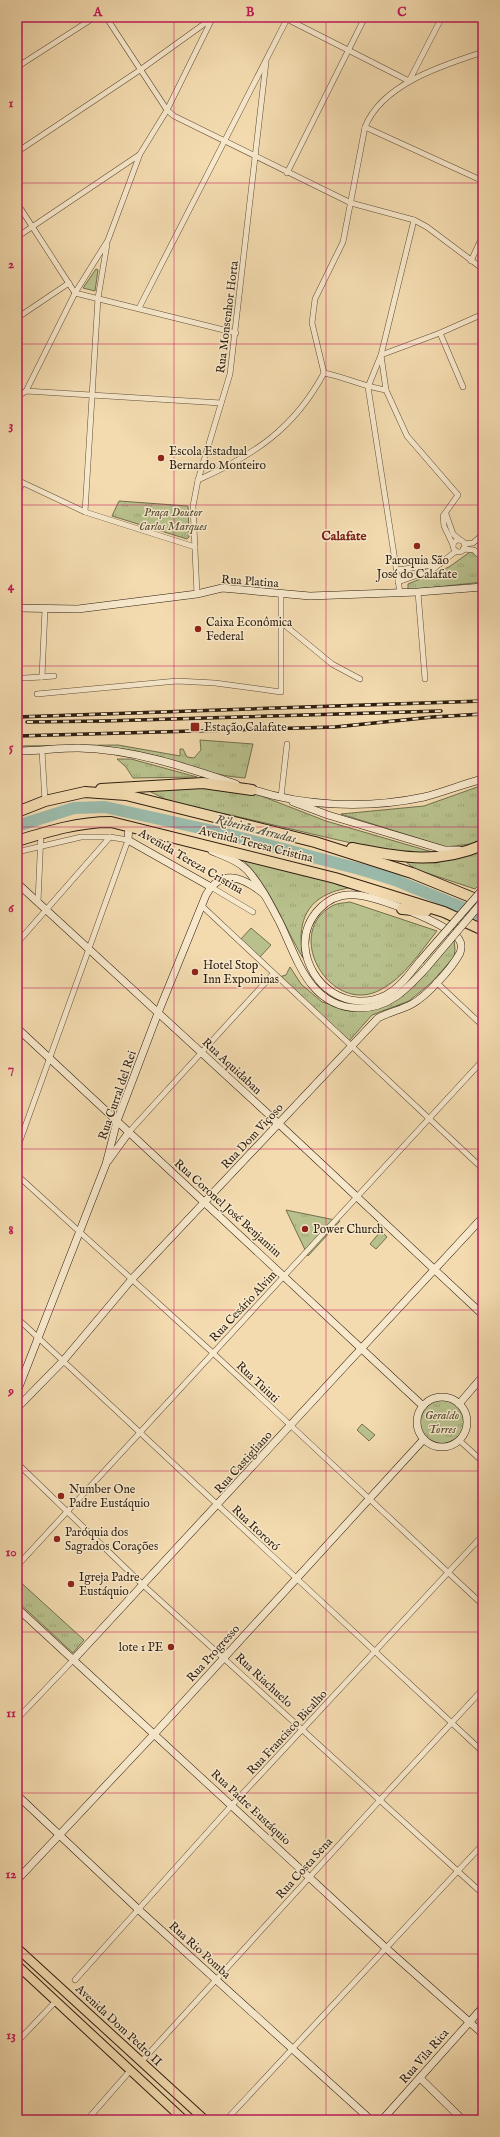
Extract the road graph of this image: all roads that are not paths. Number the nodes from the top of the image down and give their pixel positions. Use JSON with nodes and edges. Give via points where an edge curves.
{"nodes":[{"id":1,"x":95,"y":17,"type":"edge"},
{"id":2,"x":106,"y":17,"type":"edge"},
{"id":3,"x":365,"y":17,"type":"edge"},
{"id":4,"x":442,"y":17,"type":"edge"},
{"id":5,"x":212,"y":18,"type":"edge"},
{"id":6,"x":286,"y":18,"type":"edge"},
{"id":7,"x":347,"y":50,"type":"junction"},
{"id":8,"x":483,"y":52,"type":"edge"},
{"id":9,"x":266,"y":62,"type":"junction"},
{"id":10,"x":17,"y":67,"type":"edge"},
{"id":11,"x":140,"y":70,"type":"junction"},
{"id":12,"x":409,"y":81,"type":"junction"},
{"id":13,"x":167,"y":110,"type":"junction"},
{"id":14,"x":365,"y":127,"type":"junction"},
{"id":15,"x":226,"y":140,"type":"junction"},
{"id":16,"x":17,"y":152,"type":"edge"},
{"id":17,"x":140,"y":154,"type":"junction"},
{"id":18,"x":256,"y":156,"type":"junction"},
{"id":19,"x":286,"y":173,"type":"junction"},
{"id":20,"x":483,"y":181,"type":"edge"},
{"id":21,"x":17,"y":203,"type":"edge"},
{"id":22,"x":351,"y":203,"type":"junction"},
{"id":23,"x":414,"y":220,"type":"junction"},
{"id":24,"x":33,"y":227,"type":"junction"},
{"id":25,"x":483,"y":236,"type":"edge"},
{"id":26,"x":17,"y":237,"type":"edge"},
{"id":27,"x":108,"y":240,"type":"junction"},
{"id":28,"x":471,"y":261,"type":"junction"},
{"id":29,"x":483,"y":269,"type":"edge"},
{"id":30,"x":69,"y":283,"type":"junction"},
{"id":31,"x":75,"y":293,"type":"junction"},
{"id":32,"x":98,"y":298,"type":"junction"},
{"id":33,"x":139,"y":308,"type":"junction"},
{"id":34,"x":483,"y":314,"type":"edge"},
{"id":35,"x":17,"y":318,"type":"edge"},
{"id":36,"x":236,"y":333,"type":"junction"},
{"id":37,"x":440,"y":333,"type":"junction"},
{"id":38,"x":381,"y":355,"type":"junction"},
{"id":39,"x":324,"y":373,"type":"junction"},
{"id":40,"x":368,"y":387,"type":"junction"},
{"id":41,"x":463,"y":387,"type":"dead end"},
{"id":42,"x":386,"y":390,"type":"junction"},
{"id":43,"x":26,"y":391,"type":"junction"},
{"id":44,"x":92,"y":396,"type":"junction"},
{"id":45,"x":17,"y":397,"type":"edge"},
{"id":46,"x":221,"y":403,"type":"junction"},
{"id":47,"x":17,"y":480,"type":"edge"},
{"id":48,"x":198,"y":480,"type":"junction"},
{"id":49,"x":22,"y":484,"type":"junction"},
{"id":50,"x":17,"y":494,"type":"edge"},
{"id":51,"x":85,"y":512,"type":"junction"},
{"id":52,"x":446,"y":514,"type":"junction"},
{"id":53,"x":483,"y":534,"type":"edge"},
{"id":54,"x":453,"y":545,"type":"junction"},
{"id":55,"x":463,"y":545,"type":"junction"},
{"id":56,"x":195,"y":547,"type":"junction"},
{"id":57,"x":456,"y":551,"type":"junction"},
{"id":58,"x":483,"y":559,"type":"edge"},
{"id":59,"x":442,"y":564,"type":"junction"},
{"id":60,"x":397,"y":570,"type":"junction"},
{"id":61,"x":398,"y":582,"type":"junction"},
{"id":62,"x":483,"y":587,"type":"edge"},
{"id":63,"x":418,"y":592,"type":"junction"},
{"id":64,"x":400,"y":593,"type":"junction"},
{"id":65,"x":197,"y":594,"type":"junction"},
{"id":66,"x":281,"y":594,"type":"junction"},
{"id":67,"x":17,"y":608,"type":"edge"},
{"id":68,"x":45,"y":609,"type":"junction"},
{"id":69,"x":281,"y":622,"type":"junction"},
{"id":70,"x":54,"y":676,"type":"dead end"},
{"id":71,"x":42,"y":677,"type":"junction"},
{"id":72,"x":24,"y":678,"type":"dead end"},
{"id":73,"x":360,"y":679,"type":"dead end"},
{"id":74,"x":425,"y":679,"type":"dead end"},
{"id":75,"x":37,"y":694,"type":"dead end"},
{"id":76,"x":286,"y":744,"type":"dead end"},
{"id":77,"x":17,"y":751,"type":"edge"},
{"id":78,"x":42,"y":751,"type":"junction"},
{"id":79,"x":483,"y":779,"type":"edge"},
{"id":80,"x":130,"y":786,"type":"junction"},
{"id":81,"x":252,"y":790,"type":"junction"},
{"id":82,"x":88,"y":792,"type":"junction"},
{"id":83,"x":281,"y":797,"type":"junction"},
{"id":84,"x":45,"y":801,"type":"junction"},
{"id":85,"x":172,"y":806,"type":"junction"},
{"id":86,"x":17,"y":812,"type":"edge"},
{"id":87,"x":129,"y":826,"type":"junction"},
{"id":88,"x":41,"y":833,"type":"junction"},
{"id":89,"x":110,"y":837,"type":"junction"},
{"id":90,"x":178,"y":838,"type":"junction"},
{"id":91,"x":128,"y":840,"type":"junction"},
{"id":92,"x":17,"y":841,"type":"edge"},
{"id":93,"x":315,"y":842,"type":"junction"},
{"id":94,"x":483,"y":845,"type":"edge"},
{"id":95,"x":40,"y":846,"type":"junction"},
{"id":96,"x":471,"y":850,"type":"junction"},
{"id":97,"x":17,"y":852,"type":"edge"},
{"id":98,"x":17,"y":883,"type":"edge"},
{"id":99,"x":211,"y":887,"type":"junction"},
{"id":100,"x":483,"y":889,"type":"edge"},
{"id":101,"x":264,"y":894,"type":"junction"},
{"id":102,"x":483,"y":901,"type":"edge"},
{"id":103,"x":38,"y":902,"type":"junction"},
{"id":104,"x":202,"y":906,"type":"junction"},
{"id":105,"x":47,"y":909,"type":"junction"},
{"id":106,"x":402,"y":909,"type":"junction"},
{"id":107,"x":253,"y":912,"type":"dead end"},
{"id":108,"x":444,"y":912,"type":"junction"},
{"id":109,"x":483,"y":930,"type":"edge"},
{"id":110,"x":17,"y":943,"type":"edge"},
{"id":111,"x":88,"y":948,"type":"junction"},
{"id":112,"x":273,"y":974,"type":"junction"},
{"id":113,"x":436,"y":982,"type":"junction"},
{"id":114,"x":158,"y":1013,"type":"junction"},
{"id":115,"x":483,"y":1026,"type":"edge"},
{"id":116,"x":17,"y":1028,"type":"edge"},
{"id":117,"x":352,"y":1046,"type":"junction"},
{"id":118,"x":202,"y":1053,"type":"junction"},
{"id":119,"x":49,"y":1057,"type":"junction"},
{"id":120,"x":483,"y":1060,"type":"edge"},
{"id":121,"x":428,"y":1119,"type":"junction"},
{"id":122,"x":117,"y":1121,"type":"junction"},
{"id":123,"x":279,"y":1124,"type":"junction"},
{"id":124,"x":129,"y":1132,"type":"junction"},
{"id":125,"x":17,"y":1149,"type":"edge"},
{"id":126,"x":106,"y":1164,"type":"junction"},
{"id":127,"x":483,"y":1169,"type":"edge"},
{"id":128,"x":17,"y":1175,"type":"edge"},
{"id":129,"x":356,"y":1198,"type":"junction"},
{"id":130,"x":204,"y":1203,"type":"junction"},
{"id":131,"x":483,"y":1217,"type":"edge"},
{"id":132,"x":80,"y":1231,"type":"junction"},
{"id":133,"x":434,"y":1270,"type":"junction"},
{"id":134,"x":285,"y":1275,"type":"junction"},
{"id":135,"x":132,"y":1279,"type":"junction"},
{"id":136,"x":483,"y":1315,"type":"edge"},
{"id":137,"x":17,"y":1318,"type":"edge"},
{"id":138,"x":38,"y":1338,"type":"junction"},
{"id":139,"x":363,"y":1349,"type":"junction"},
{"id":140,"x":212,"y":1353,"type":"junction"},
{"id":141,"x":63,"y":1361,"type":"junction"},
{"id":142,"x":483,"y":1376,"type":"edge"},
{"id":143,"x":17,"y":1392,"type":"edge"},
{"id":144,"x":458,"y":1404,"type":"junction"},
{"id":145,"x":423,"y":1406,"type":"junction"},
{"id":146,"x":17,"y":1408,"type":"edge"},
{"id":147,"x":291,"y":1426,"type":"junction"},
{"id":148,"x":139,"y":1433,"type":"junction"},
{"id":149,"x":424,"y":1439,"type":"junction"},
{"id":150,"x":459,"y":1440,"type":"junction"},
{"id":151,"x":483,"y":1462,"type":"edge"},
{"id":152,"x":17,"y":1463,"type":"edge"},
{"id":153,"x":368,"y":1500,"type":"junction"},
{"id":154,"x":217,"y":1506,"type":"junction"},
{"id":155,"x":67,"y":1512,"type":"junction"},
{"id":156,"x":483,"y":1535,"type":"edge"},
{"id":157,"x":17,"y":1566,"type":"edge"},
{"id":158,"x":447,"y":1573,"type":"junction"},
{"id":159,"x":296,"y":1579,"type":"junction"},
{"id":160,"x":144,"y":1585,"type":"junction"},
{"id":161,"x":483,"y":1605,"type":"edge"},
{"id":162,"x":17,"y":1608,"type":"edge"},
{"id":163,"x":374,"y":1652,"type":"junction"},
{"id":164,"x":225,"y":1657,"type":"junction"},
{"id":165,"x":74,"y":1659,"type":"junction"},
{"id":166,"x":483,"y":1689,"type":"edge"},
{"id":167,"x":17,"y":1719,"type":"edge"},
{"id":168,"x":451,"y":1723,"type":"junction"},
{"id":169,"x":303,"y":1729,"type":"junction"},
{"id":170,"x":155,"y":1734,"type":"junction"},
{"id":171,"x":483,"y":1752,"type":"edge"},
{"id":172,"x":17,"y":1795,"type":"edge"},
{"id":173,"x":380,"y":1800,"type":"junction"},
{"id":174,"x":232,"y":1805,"type":"junction"},
{"id":175,"x":59,"y":1835,"type":"junction"},
{"id":176,"x":483,"y":1844,"type":"edge"},
{"id":177,"x":459,"y":1870,"type":"junction"},
{"id":178,"x":310,"y":1876,"type":"junction"},
{"id":179,"x":17,"y":1880,"type":"edge"},
{"id":180,"x":483,"y":1894,"type":"edge"},
{"id":181,"x":139,"y":1910,"type":"junction"},
{"id":182,"x":17,"y":1948,"type":"edge"},
{"id":183,"x":387,"y":1949,"type":"junction"},
{"id":184,"x":17,"y":1965,"type":"edge"},
{"id":185,"x":75,"y":1980,"type":"dead end"},
{"id":186,"x":216,"y":1980,"type":"junction"},
{"id":187,"x":56,"y":2001,"type":"junction"},
{"id":188,"x":483,"y":2007,"type":"edge"},
{"id":189,"x":469,"y":2022,"type":"junction"},
{"id":190,"x":483,"y":2034,"type":"edge"},
{"id":191,"x":17,"y":2042,"type":"edge"},
{"id":192,"x":292,"y":2049,"type":"junction"},
{"id":193,"x":142,"y":2062,"type":"junction"},
{"id":194,"x":129,"y":2072,"type":"junction"},
{"id":195,"x":420,"y":2078,"type":"junction"},
{"id":196,"x":17,"y":2116,"type":"edge"},
{"id":197,"x":21,"y":2120,"type":"edge"},
{"id":198,"x":87,"y":2120,"type":"edge"},
{"id":199,"x":184,"y":2120,"type":"edge"},
{"id":200,"x":205,"y":2120,"type":"edge"},
{"id":201,"x":226,"y":2120,"type":"edge"},
{"id":202,"x":371,"y":2120,"type":"edge"},
{"id":203,"x":382,"y":2120,"type":"edge"},
{"id":204,"x":463,"y":2120,"type":"edge"}],
"edges":[{"from":1,"to":10,"type":"street"},
{"from":2,"to":11,"type":"street"},
{"from":3,"to":7,"type":"street"},
{"from":4,"to":12,"type":"street"},
{"from":5,"to":11,"type":"street"},
{"from":5,"to":13,"type":"street"},
{"from":6,"to":7,"type":"street"},
{"from":6,"to":9,"type":"street"},
{"from":7,"to":12,"type":"street"},
{"from":7,"to":19,"type":"street"},
{"from":8,"to":12,"type":"street"},
{"from":9,"to":15,"type":"street"},
{"from":9,"to":18,"type":"street","name":"Rua Monsenhor Horta"},
{"from":11,"to":13,"type":"street"},
{"from":11,"to":16,"type":"street"},
{"from":12,"to":14,"type":"street","via":[[370,115]]},
{"from":13,"to":15,"type":"street","via":[[174,116]]},
{"from":13,"to":17,"type":"street"},
{"from":14,"to":20,"type":"street"},
{"from":14,"to":22,"type":"street"},
{"from":15,"to":18,"type":"street"},
{"from":15,"to":33,"type":"street"},
{"from":17,"to":24,"type":"street"},
{"from":17,"to":27,"type":"street"},
{"from":18,"to":19,"type":"street"},
{"from":18,"to":36,"type":"street","name":"Rua Monsenhor Horta"},
{"from":19,"to":22,"type":"street"},
{"from":21,"to":24,"type":"street"},
{"from":22,"to":23,"type":"street"},
{"from":22,"to":39,"type":"street","via":[[343,242],[315,299],[312,323]]},
{"from":23,"to":28,"type":"street"},
{"from":23,"to":38,"type":"street"},
{"from":24,"to":26,"type":"street"},
{"from":24,"to":30,"type":"street"},
{"from":25,"to":28,"type":"street"},
{"from":27,"to":31,"type":"street"},
{"from":27,"to":32,"type":"street"},
{"from":28,"to":29,"type":"street"},
{"from":30,"to":31,"type":"street"},
{"from":30,"to":35,"type":"street"},
{"from":31,"to":32,"type":"street"},
{"from":31,"to":43,"type":"street"},
{"from":32,"to":33,"type":"street"},
{"from":32,"to":44,"type":"street"},
{"from":33,"to":36,"type":"street"},
{"from":34,"to":37,"type":"street"},
{"from":36,"to":46,"type":"street","name":"Rua Monsenhor Horta","via":[[230,374]]},
{"from":37,"to":38,"type":"street"},
{"from":37,"to":41,"type":"street"},
{"from":38,"to":40,"type":"street"},
{"from":38,"to":42,"type":"street"},
{"from":39,"to":40,"type":"street","via":[[337,375]]},
{"from":39,"to":48,"type":"street","via":[[314,392],[287,426],[228,466]]},
{"from":40,"to":42,"type":"street"},
{"from":40,"to":60,"type":"street"},
{"from":42,"to":52,"type":"street","via":[[407,436],[458,495]]},
{"from":43,"to":44,"type":"street"},
{"from":43,"to":45,"type":"street"},
{"from":44,"to":46,"type":"street"},
{"from":44,"to":51,"type":"street"},
{"from":46,"to":48,"type":"street","name":"Rua Monsenhor Horta"},
{"from":47,"to":49,"type":"street"},
{"from":48,"to":56,"type":"street","name":"Rua Monsenhor Horta","via":[[194,506]]},
{"from":49,"to":50,"type":"street"},
{"from":49,"to":51,"type":"street"},
{"from":51,"to":56,"type":"street"},
{"from":52,"to":54,"type":"street","via":[[443,516],[444,526]]},
{"from":52,"to":55,"type":"street","via":[[453,534]]},
{"from":53,"to":55,"type":"street","via":[[473,542]]},
{"from":54,"to":55,"type":"street","via":[[456,541]]},
{"from":54,"to":57,"type":"street"},
{"from":55,"to":57,"type":"street"},
{"from":55,"to":58,"type":"street","via":[[474,550]]},
{"from":56,"to":65,"type":"street","name":"Rua Monsenhor Horta"},
{"from":57,"to":59,"type":"street"},
{"from":59,"to":60,"type":"street"},
{"from":59,"to":61,"type":"street"},
{"from":60,"to":61,"type":"street"},
{"from":61,"to":64,"type":"street"},
{"from":62,"to":63,"type":"street","name":"Rua Platina"},
{"from":63,"to":64,"type":"street","name":"Rua Platina"},
{"from":63,"to":74,"type":"street"},
{"from":64,"to":66,"type":"street","name":"Rua Platina","via":[[310,596]]},
{"from":65,"to":66,"type":"street","name":"Rua Platina","via":[[222,588]]},
{"from":65,"to":68,"type":"street","name":"Rua Platina","via":[[78,609]]},
{"from":66,"to":69,"type":"street"},
{"from":67,"to":68,"type":"street","name":"Rua Platina"},
{"from":68,"to":71,"type":"street"},
{"from":69,"to":73,"type":"street","via":[[332,664]]},
{"from":69,"to":75,"type":"street","via":[[281,692],[215,683],[177,681]]},
{"from":70,"to":71,"type":"street"},
{"from":71,"to":72,"type":"street"},
{"from":76,"to":83,"type":"street"},
{"from":77,"to":78,"type":"street"},
{"from":78,"to":81,"type":"street","via":[[78,748],[136,755],[192,769]]},
{"from":78,"to":84,"type":"street"},
{"from":79,"to":83,"type":"street","via":[[424,797],[363,805]]},
{"from":80,"to":81,"type":"highway","via":[[203,783]]},
{"from":80,"to":82,"type":"highway","via":[[107,787]]},
{"from":80,"to":85,"type":"highway"},
{"from":81,"to":83,"type":"street"},
{"from":82,"to":84,"type":"highway","name":"Avenida Teresa Cristina"},
{"from":82,"to":85,"type":"highway","name":"Avenida Teresa Cristina","via":[[126,795]]},
{"from":83,"to":96,"type":"street","via":[[328,815],[445,850]]},
{"from":84,"to":86,"type":"highway"},
{"from":85,"to":93,"type":"highway","name":"Avenida Teresa Cristina"},
{"from":87,"to":88,"type":"highway","name":"Avenida Teresa Cristina","via":[[94,822]]},
{"from":87,"to":90,"type":"highway","name":"Avenida Teresa Cristina"},
{"from":87,"to":91,"type":"street","name":"Avenida Tereza Cristina"},
{"from":88,"to":92,"type":"highway","name":"Avenida Teresa Cristina"},
{"from":88,"to":95,"type":"street"},
{"from":89,"to":91,"type":"street"},
{"from":89,"to":95,"type":"street","via":[[81,837]]},
{"from":89,"to":105,"type":"street"},
{"from":90,"to":101,"type":"street","via":[[238,862]]},
{"from":90,"to":108,"type":"highway","name":"Avenida Teresa Cristina","via":[[336,878]]},
{"from":91,"to":99,"type":"street","name":"Avenida Tereza Cristina"},
{"from":91,"to":111,"type":"street"},
{"from":93,"to":96,"type":"highway","via":[[408,858],[438,858]]},
{"from":93,"to":102,"type":"highway","name":"Avenida Teresa Cristina","via":[[412,873]]},
{"from":94,"to":96,"type":"highway"},
{"from":95,"to":97,"type":"street"},
{"from":95,"to":103,"type":"street"},
{"from":98,"to":103,"type":"street","name":"Rua Aquidaban"},
{"from":99,"to":101,"type":"street","via":[[218,881],[243,879]]},
{"from":99,"to":104,"type":"street","name":"Rua Curral del Rei"},
{"from":99,"to":107,"type":"street","name":"Avenida Tereza Cristina"},
{"from":100,"to":106,"type":"street","bridge":true,"via":[[395,989],[386,995],[368,1000],[336,996],[327,990],[310,968],[305,940],[314,913],[323,905],[343,896],[356,895]]},
{"from":101,"to":102,"type":"street","bridge":true,"via":[[307,980],[330,1000],[353,1008],[377,1006],[398,997]]},
{"from":103,"to":105,"type":"street","name":"Rua Aquidaban"},
{"from":104,"to":112,"type":"street"},
{"from":104,"to":114,"type":"street","name":"Rua Curral del Rei"},
{"from":105,"to":110,"type":"street"},
{"from":105,"to":111,"type":"street","name":"Rua Aquidaban"},
{"from":106,"to":108,"type":"highway"},
{"from":106,"to":113,"type":"street","name":"Rua Dom Viçoso","via":[[440,924],[461,943],[458,958]]},
{"from":108,"to":109,"type":"highway","name":"Avenida Teresa Cristina"},
{"from":111,"to":114,"type":"street","name":"Rua Aquidaban"},
{"from":111,"to":119,"type":"street"},
{"from":112,"to":117,"type":"street"},
{"from":112,"to":118,"type":"street"},
{"from":113,"to":115,"type":"street"},
{"from":113,"to":117,"type":"street","name":"Rua Dom Viçoso","via":[[413,1004],[378,1018]]},
{"from":114,"to":118,"type":"street","name":"Rua Aquidaban"},
{"from":114,"to":122,"type":"street","name":"Rua Curral del Rei"},
{"from":116,"to":119,"type":"street","name":"Rua Coronel José Benjamim"},
{"from":117,"to":121,"type":"street"},
{"from":117,"to":123,"type":"street","name":"Rua Dom Viçoso"},
{"from":118,"to":123,"type":"street","name":"Rua Aquidaban"},
{"from":118,"to":124,"type":"street"},
{"from":119,"to":122,"type":"street","name":"Rua Coronel José Benjamim"},
{"from":119,"to":125,"type":"street"},
{"from":120,"to":121,"type":"street","name":"Rua Cesário Alvim"},
{"from":121,"to":127,"type":"street"},
{"from":121,"to":129,"type":"street","name":"Rua Cesário Alvim"},
{"from":122,"to":124,"type":"street","name":"Rua Coronel José Benjamim"},
{"from":122,"to":126,"type":"street","name":"Rua Curral del Rei"},
{"from":123,"to":129,"type":"street","name":"Rua Aquidaban"},
{"from":123,"to":130,"type":"street","name":"Rua Dom Viçoso"},
{"from":124,"to":126,"type":"street"},
{"from":124,"to":130,"type":"street","name":"Rua Coronel José Benjamim"},
{"from":126,"to":132,"type":"street","name":"Rua Curral del Rei"},
{"from":128,"to":132,"type":"street","name":"Rua Tuiuti"},
{"from":129,"to":133,"type":"street","name":"Rua Aquidaban"},
{"from":129,"to":134,"type":"street","name":"Rua Cesário Alvim"},
{"from":130,"to":134,"type":"street","name":"Rua Coronel José Benjamim"},
{"from":130,"to":135,"type":"street","name":"Rua Dom Viçoso"},
{"from":131,"to":133,"type":"street","name":"Rua Castigliano"},
{"from":132,"to":135,"type":"street","name":"Rua Tuiuti"},
{"from":132,"to":138,"type":"street","name":"Rua Curral del Rei"},
{"from":133,"to":136,"type":"street","name":"Rua Aquidaban"},
{"from":133,"to":139,"type":"street","name":"Rua Castigliano"},
{"from":134,"to":139,"type":"street","name":"Rua Coronel José Benjamim"},
{"from":134,"to":140,"type":"street","name":"Rua Cesário Alvim"},
{"from":135,"to":140,"type":"street","name":"Rua Tuiuti"},
{"from":135,"to":141,"type":"street","name":"Rua Dom Viçoso"},
{"from":137,"to":138,"type":"street","name":"Rua Itororó"},
{"from":138,"to":141,"type":"street","name":"Rua Itororó"},
{"from":138,"to":143,"type":"street","name":"Rua Curral del Rei"},
{"from":139,"to":145,"type":"street","name":"Rua Coronel José Benjamim"},
{"from":139,"to":147,"type":"street","name":"Rua Castigliano"},
{"from":140,"to":147,"type":"street","name":"Rua Tuiuti"},
{"from":140,"to":148,"type":"street","name":"Rua Cesário Alvim"},
{"from":141,"to":146,"type":"street","name":"Rua Dom Viçoso"},
{"from":141,"to":148,"type":"street","name":"Rua Itororó"},
{"from":142,"to":144,"type":"street"},
{"from":144,"to":145,"type":"street","via":[[454,1400],[442,1398]]},
{"from":144,"to":150,"type":"street","via":[[466,1415],[467,1422]]},
{"from":145,"to":149,"type":"street","via":[[417,1422]]},
{"from":147,"to":153,"type":"street","name":"Rua Tuiuti"},
{"from":147,"to":154,"type":"street","name":"Rua Castigliano"},
{"from":148,"to":154,"type":"street","name":"Rua Itororó"},
{"from":148,"to":155,"type":"street","name":"Rua Cesário Alvim"},
{"from":149,"to":150,"type":"street","via":[[442,1447]]},
{"from":149,"to":153,"type":"street","name":"Rua Progresso"},
{"from":150,"to":151,"type":"street"},
{"from":152,"to":155,"type":"street","name":"Rua Riachuelo"},
{"from":153,"to":158,"type":"street","name":"Rua Tuiuti"},
{"from":153,"to":159,"type":"street","name":"Rua Progresso"},
{"from":154,"to":159,"type":"street","name":"Rua Itororó"},
{"from":154,"to":160,"type":"street","name":"Rua Castigliano"},
{"from":155,"to":157,"type":"street","name":"Rua Cesário Alvim"},
{"from":155,"to":160,"type":"street","name":"Rua Riachuelo"},
{"from":156,"to":158,"type":"street","name":"Rua Francisco Bicalho"},
{"from":158,"to":161,"type":"street","name":"Rua Tuiuti"},
{"from":158,"to":163,"type":"street","name":"Rua Francisco Bicalho"},
{"from":159,"to":163,"type":"street","name":"Rua Itororó"},
{"from":159,"to":164,"type":"street","name":"Rua Progresso"},
{"from":160,"to":164,"type":"street","name":"Rua Riachuelo"},
{"from":160,"to":165,"type":"street","name":"Rua Castigliano"},
{"from":162,"to":165,"type":"street","name":"Rua Padre Eustáquio"},
{"from":163,"to":168,"type":"street","name":"Rua Itororó"},
{"from":163,"to":169,"type":"street","name":"Rua Francisco Bicalho"},
{"from":164,"to":169,"type":"street","name":"Rua Riachuelo"},
{"from":164,"to":170,"type":"street","name":"Rua Progresso"},
{"from":165,"to":167,"type":"street","name":"Rua Castigliano"},
{"from":165,"to":170,"type":"street","name":"Rua Padre Eustáquio"},
{"from":166,"to":168,"type":"street","name":"Rua Costa Sena"},
{"from":168,"to":171,"type":"street","name":"Rua Itororó"},
{"from":168,"to":173,"type":"street","name":"Rua Costa Sena"},
{"from":169,"to":173,"type":"street","name":"Rua Riachuelo"},
{"from":169,"to":174,"type":"street","name":"Rua Francisco Bicalho"},
{"from":170,"to":174,"type":"street","name":"Rua Padre Eustáquio"},
{"from":170,"to":175,"type":"street","name":"Rua Progresso"},
{"from":172,"to":175,"type":"street","name":"Rua Rio Pomba"},
{"from":173,"to":177,"type":"street","name":"Rua Riachuelo"},
{"from":173,"to":178,"type":"street","name":"Rua Costa Sena"},
{"from":174,"to":178,"type":"street","name":"Rua Padre Eustáquio"},
{"from":174,"to":181,"type":"street","name":"Rua Francisco Bicalho"},
{"from":175,"to":179,"type":"street","name":"Rua Progresso"},
{"from":175,"to":181,"type":"street","name":"Rua Rio Pomba"},
{"from":176,"to":177,"type":"street"},
{"from":177,"to":180,"type":"street","name":"Rua Riachuelo"},
{"from":177,"to":183,"type":"street"},
{"from":178,"to":183,"type":"street","name":"Rua Padre Eustáquio"},
{"from":178,"to":186,"type":"street","name":"Rua Costa Sena"},
{"from":181,"to":185,"type":"street","name":"Rua Francisco Bicalho"},
{"from":181,"to":186,"type":"street","name":"Rua Rio Pomba"},
{"from":182,"to":193,"type":"main road","name":"Avenida Dom Pedro II"},
{"from":183,"to":189,"type":"street","name":"Rua Padre Eustáquio"},
{"from":183,"to":192,"type":"street"},
{"from":184,"to":187,"type":"main road"},
{"from":186,"to":192,"type":"street","name":"Rua Rio Pomba"},
{"from":186,"to":193,"type":"street","name":"Rua Costa Sena"},
{"from":187,"to":191,"type":"street"},
{"from":187,"to":194,"type":"main road"},
{"from":188,"to":189,"type":"street","name":"Rua Vila Rica"},
{"from":189,"to":190,"type":"street","name":"Rua Padre Eustáquio"},
{"from":189,"to":195,"type":"street","name":"Rua Vila Rica"},
{"from":192,"to":201,"type":"street"},
{"from":192,"to":202,"type":"street","name":"Rua Rio Pomba"},
{"from":193,"to":200,"type":"main road","name":"Avenida Dom Pedro II"},
{"from":194,"to":198,"type":"street"},
{"from":194,"to":199,"type":"main road"},
{"from":195,"to":203,"type":"street","name":"Rua Vila Rica"},
{"from":195,"to":204,"type":"street"},
{"from":196,"to":197,"type":"street"}]}
